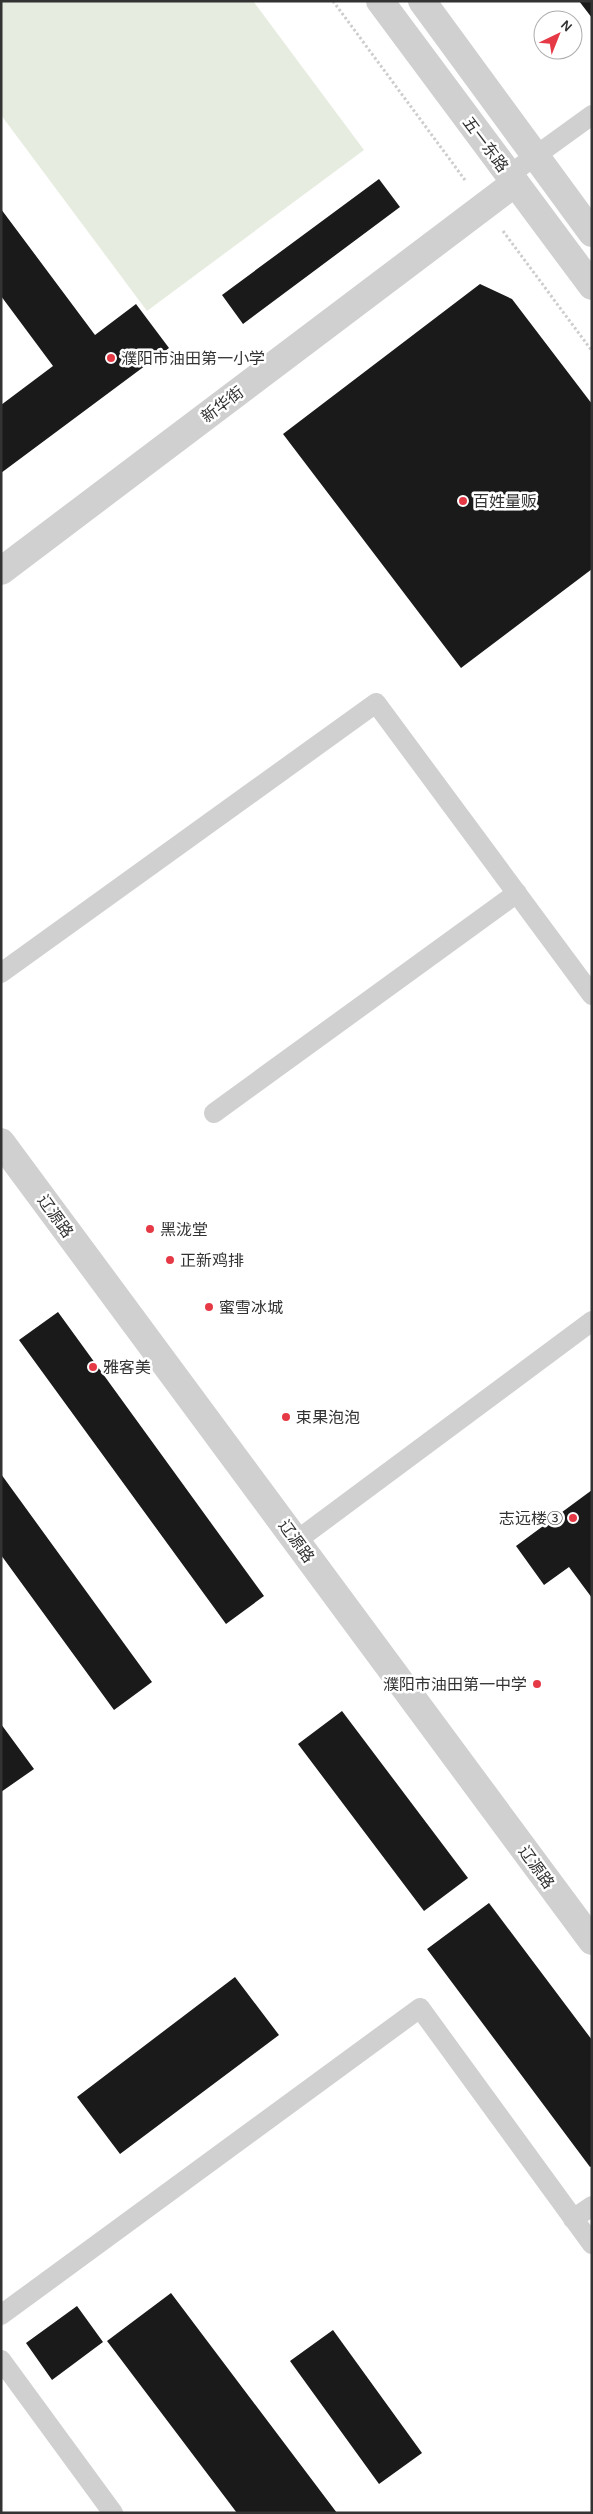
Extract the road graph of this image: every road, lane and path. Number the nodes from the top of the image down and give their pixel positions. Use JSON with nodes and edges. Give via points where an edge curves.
{"nodes":[{"id":1,"x":333,"y":1,"type":"edge"},
{"id":2,"x":380,"y":1,"type":"edge"},
{"id":3,"x":422,"y":1,"type":"edge"},
{"id":4,"x":592,"y":114,"type":"edge"},
{"id":5,"x":535,"y":156,"type":"junction"},
{"id":6,"x":512,"y":179,"type":"junction"},
{"id":7,"x":485,"y":206,"type":"junction"},
{"id":8,"x":592,"y":233,"type":"edge"},
{"id":9,"x":592,"y":286,"type":"edge"},
{"id":10,"x":592,"y":351,"type":"edge"},
{"id":11,"x":1,"y":571,"type":"edge"},
{"id":12,"x":517,"y":893,"type":"junction"},
{"id":13,"x":1,"y":973,"type":"edge"},
{"id":14,"x":592,"y":995,"type":"edge"},
{"id":15,"x":214,"y":1113,"type":"dead end"},
{"id":16,"x":1,"y":1142,"type":"edge"},
{"id":17,"x":592,"y":1321,"type":"edge"},
{"id":18,"x":296,"y":1541,"type":"junction"},
{"id":19,"x":592,"y":1941,"type":"edge"},
{"id":20,"x":592,"y":2206,"type":"edge"},
{"id":21,"x":574,"y":2219,"type":"junction"},
{"id":22,"x":592,"y":2244,"type":"edge"},
{"id":23,"x":1,"y":2315,"type":"edge"},
{"id":24,"x":1,"y":2360,"type":"edge"},
{"id":25,"x":113,"y":2513,"type":"edge"}],
"edges":[{"from":1,"to":7,"type":"path"},
{"from":2,"to":6,"type":"street","name":"五一东路"},
{"from":3,"to":5,"type":"street","name":"五一东路"},
{"from":4,"to":5,"type":"lane"},
{"from":5,"to":6,"type":"lane"},
{"from":5,"to":8,"type":"street","name":"五一东路"},
{"from":6,"to":7,"type":"street","name":"新华街"},
{"from":6,"to":9,"type":"street","name":"五一东路"},
{"from":7,"to":10,"type":"path"},
{"from":7,"to":11,"type":"street","name":"新华街"},
{"from":12,"to":13,"type":"lane","via":[[376,703]]},
{"from":12,"to":14,"type":"lane"},
{"from":12,"to":15,"type":"lane"},
{"from":16,"to":18,"type":"street","name":"辽源路"},
{"from":17,"to":18,"type":"lane"},
{"from":18,"to":19,"type":"street","name":"辽源路"},
{"from":20,"to":21,"type":"lane"},
{"from":21,"to":22,"type":"lane"},
{"from":21,"to":23,"type":"lane","via":[[420,2008]]},
{"from":24,"to":25,"type":"lane"}]}
